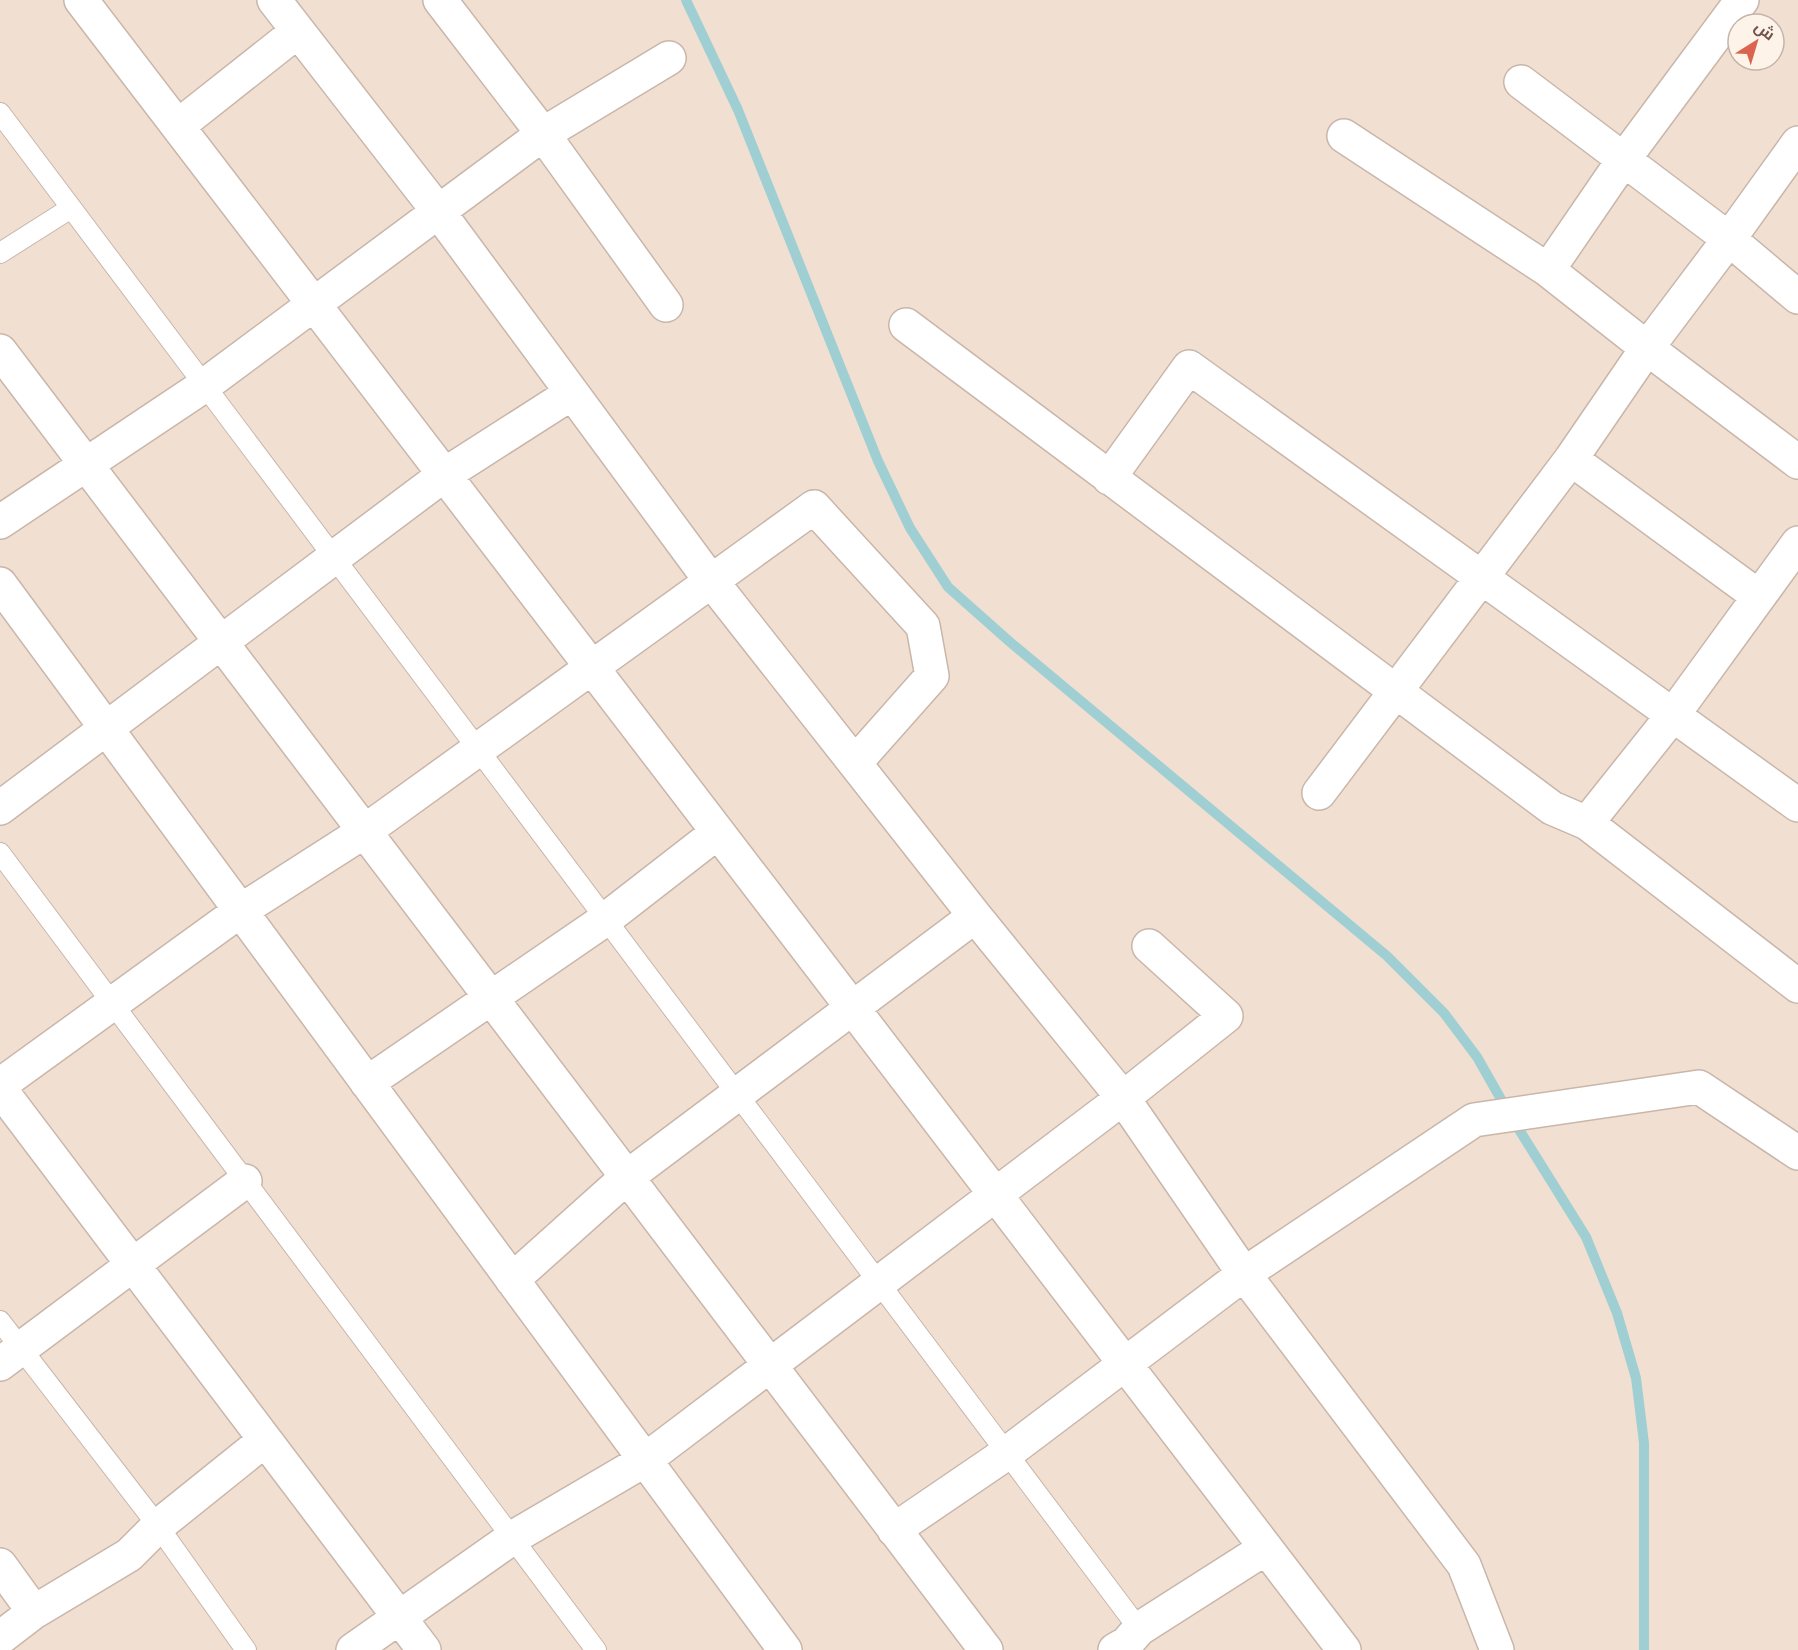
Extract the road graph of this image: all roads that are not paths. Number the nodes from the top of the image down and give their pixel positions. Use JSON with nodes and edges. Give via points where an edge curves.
{"nodes":[{"id":1,"x":81,"y":0,"type":"edge"},
{"id":2,"x":274,"y":0,"type":"edge"},
{"id":3,"x":440,"y":0,"type":"edge"},
{"id":4,"x":1742,"y":0,"type":"edge"},
{"id":5,"x":298,"y":31,"type":"junction"},
{"id":6,"x":669,"y":58,"type":"dead end"},
{"id":7,"x":1521,"y":82,"type":"dead end"},
{"id":8,"x":0,"y":113,"type":"edge"},
{"id":9,"x":178,"y":126,"type":"junction"},
{"id":10,"x":543,"y":134,"type":"junction"},
{"id":11,"x":1344,"y":136,"type":"dead end"},
{"id":12,"x":1798,"y":143,"type":"edge"},
{"id":13,"x":1624,"y":159,"type":"junction"},
{"id":14,"x":71,"y":208,"type":"junction"},
{"id":15,"x":438,"y":211,"type":"junction"},
{"id":16,"x":1730,"y":239,"type":"junction"},
{"id":17,"x":0,"y":253,"type":"edge"},
{"id":18,"x":1548,"y":270,"type":"junction"},
{"id":19,"x":1798,"y":297,"type":"edge"},
{"id":20,"x":313,"y":303,"type":"junction"},
{"id":21,"x":666,"y":305,"type":"dead end"},
{"id":22,"x":906,"y":325,"type":"dead end"},
{"id":23,"x":1647,"y":348,"type":"junction"},
{"id":24,"x":0,"y":351,"type":"edge"},
{"id":25,"x":204,"y":385,"type":"junction"},
{"id":26,"x":572,"y":393,"type":"junction"},
{"id":27,"x":1571,"y":459,"type":"junction"},
{"id":28,"x":1798,"y":462,"type":"edge"},
{"id":29,"x":86,"y":465,"type":"junction"},
{"id":30,"x":444,"y":475,"type":"junction"},
{"id":31,"x":1109,"y":478,"type":"junction"},
{"id":32,"x":0,"y":522,"type":"edge"},
{"id":33,"x":1798,"y":543,"type":"edge"},
{"id":34,"x":334,"y":558,"type":"junction"},
{"id":35,"x":1481,"y":578,"type":"junction"},
{"id":36,"x":712,"y":581,"type":"junction"},
{"id":37,"x":0,"y":584,"type":"edge"},
{"id":38,"x":1758,"y":596,"type":"junction"},
{"id":39,"x":221,"y":643,"type":"junction"},
{"id":40,"x":592,"y":668,"type":"junction"},
{"id":41,"x":1396,"y":690,"type":"junction"},
{"id":42,"x":1673,"y":715,"type":"junction"},
{"id":43,"x":107,"y":729,"type":"junction"},
{"id":44,"x":479,"y":750,"type":"junction"},
{"id":45,"x":855,"y":763,"type":"junction"},
{"id":46,"x":1319,"y":793,"type":"dead end"},
{"id":47,"x":1798,"y":805,"type":"edge"},
{"id":48,"x":0,"y":808,"type":"edge"},
{"id":49,"x":1587,"y":823,"type":"junction"},
{"id":50,"x":365,"y":831,"type":"junction"},
{"id":51,"x":718,"y":832,"type":"junction"},
{"id":52,"x":0,"y":853,"type":"edge"},
{"id":53,"x":240,"y":911,"type":"junction"},
{"id":54,"x":975,"y":916,"type":"junction"},
{"id":55,"x":606,"y":919,"type":"junction"},
{"id":56,"x":1149,"y":946,"type":"dead end"},
{"id":57,"x":1798,"y":986,"type":"edge"},
{"id":58,"x":492,"y":998,"type":"junction"},
{"id":59,"x":112,"y":1004,"type":"junction"},
{"id":60,"x":853,"y":1008,"type":"junction"},
{"id":61,"x":367,"y":1083,"type":"junction"},
{"id":62,"x":0,"y":1087,"type":"edge"},
{"id":63,"x":738,"y":1095,"type":"junction"},
{"id":64,"x":1123,"y":1098,"type":"junction"},
{"id":65,"x":1798,"y":1153,"type":"edge"},
{"id":66,"x":627,"y":1177,"type":"junction"},
{"id":67,"x":245,"y":1181,"type":"junction"},
{"id":68,"x":995,"y":1195,"type":"junction"},
{"id":69,"x":133,"y":1265,"type":"junction"},
{"id":70,"x":1244,"y":1274,"type":"junction"},
{"id":71,"x":512,"y":1280,"type":"junction"},
{"id":72,"x":879,"y":1282,"type":"junction"},
{"id":73,"x":0,"y":1321,"type":"edge"},
{"id":74,"x":10,"y":1356,"type":"edge"},
{"id":75,"x":1125,"y":1364,"type":"junction"},
{"id":76,"x":770,"y":1365,"type":"junction"},
{"id":77,"x":265,"y":1440,"type":"junction"},
{"id":78,"x":1007,"y":1453,"type":"junction"},
{"id":79,"x":645,"y":1460,"type":"junction"},
{"id":80,"x":158,"y":1526,"type":"junction"},
{"id":81,"x":894,"y":1530,"type":"junction"},
{"id":82,"x":512,"y":1538,"type":"junction"},
{"id":83,"x":1266,"y":1548,"type":"junction"},
{"id":84,"x":0,"y":1565,"type":"edge"},
{"id":85,"x":34,"y":1612,"type":"junction"},
{"id":86,"x":399,"y":1617,"type":"junction"},
{"id":87,"x":1139,"y":1629,"type":"junction"},
{"id":88,"x":0,"y":1638,"type":"edge"},
{"id":89,"x":246,"y":1650,"type":"edge"},
{"id":90,"x":353,"y":1650,"type":"edge"},
{"id":91,"x":424,"y":1650,"type":"edge"},
{"id":92,"x":596,"y":1650,"type":"edge"},
{"id":93,"x":785,"y":1650,"type":"edge"},
{"id":94,"x":986,"y":1650,"type":"edge"},
{"id":95,"x":1115,"y":1650,"type":"edge"},
{"id":96,"x":1344,"y":1650,"type":"edge"},
{"id":97,"x":1497,"y":1650,"type":"edge"}],
"edges":[{"from":1,"to":9,"type":"street"},
{"from":2,"to":5,"type":"street"},
{"from":3,"to":10,"type":"street"},
{"from":4,"to":13,"type":"street"},
{"from":5,"to":9,"type":"street"},
{"from":5,"to":15,"type":"street"},
{"from":6,"to":10,"type":"street"},
{"from":7,"to":13,"type":"street"},
{"from":8,"to":14,"type":"lane"},
{"from":9,"to":20,"type":"street"},
{"from":10,"to":15,"type":"street"},
{"from":10,"to":21,"type":"street"},
{"from":11,"to":18,"type":"street"},
{"from":12,"to":16,"type":"street"},
{"from":13,"to":16,"type":"street"},
{"from":13,"to":18,"type":"street"},
{"from":14,"to":17,"type":"lane"},
{"from":14,"to":25,"type":"lane"},
{"from":15,"to":20,"type":"street"},
{"from":15,"to":26,"type":"street"},
{"from":16,"to":19,"type":"street"},
{"from":16,"to":23,"type":"street"},
{"from":18,"to":23,"type":"street"},
{"from":20,"to":25,"type":"street"},
{"from":20,"to":30,"type":"street"},
{"from":22,"to":31,"type":"street"},
{"from":23,"to":27,"type":"street"},
{"from":23,"to":28,"type":"street"},
{"from":24,"to":29,"type":"street"},
{"from":25,"to":29,"type":"street"},
{"from":25,"to":34,"type":"lane"},
{"from":26,"to":30,"type":"street"},
{"from":26,"to":36,"type":"street"},
{"from":27,"to":35,"type":"street"},
{"from":27,"to":38,"type":"street"},
{"from":29,"to":32,"type":"street"},
{"from":29,"to":39,"type":"street"},
{"from":30,"to":34,"type":"street"},
{"from":30,"to":40,"type":"street"},
{"from":31,"to":35,"type":"street","via":[[1189,367]]},
{"from":31,"to":41,"type":"street"},
{"from":33,"to":38,"type":"street"},
{"from":34,"to":39,"type":"street"},
{"from":34,"to":44,"type":"lane"},
{"from":35,"to":41,"type":"street"},
{"from":35,"to":42,"type":"street"},
{"from":36,"to":40,"type":"street"},
{"from":36,"to":45,"type":"street"},
{"from":36,"to":45,"type":"street","via":[[814,507],[923,626],[932,676]]},
{"from":37,"to":43,"type":"street"},
{"from":38,"to":42,"type":"street"},
{"from":39,"to":43,"type":"street"},
{"from":39,"to":50,"type":"street"},
{"from":40,"to":44,"type":"street"},
{"from":40,"to":51,"type":"street"},
{"from":41,"to":46,"type":"street"},
{"from":41,"to":49,"type":"street","via":[[1552,808]]},
{"from":42,"to":47,"type":"street"},
{"from":42,"to":49,"type":"street"},
{"from":43,"to":48,"type":"street"},
{"from":43,"to":53,"type":"street"},
{"from":44,"to":50,"type":"street"},
{"from":44,"to":55,"type":"lane"},
{"from":45,"to":54,"type":"street"},
{"from":49,"to":57,"type":"street"},
{"from":50,"to":53,"type":"street"},
{"from":50,"to":58,"type":"street"},
{"from":51,"to":55,"type":"street"},
{"from":51,"to":60,"type":"street"},
{"from":52,"to":59,"type":"lane"},
{"from":53,"to":59,"type":"street"},
{"from":53,"to":61,"type":"street"},
{"from":54,"to":60,"type":"street"},
{"from":54,"to":64,"type":"street"},
{"from":55,"to":58,"type":"street"},
{"from":55,"to":63,"type":"lane"},
{"from":56,"to":64,"type":"street","via":[[1226,1016]]},
{"from":58,"to":61,"type":"street"},
{"from":58,"to":66,"type":"street"},
{"from":59,"to":62,"type":"street"},
{"from":59,"to":67,"type":"lane"},
{"from":60,"to":63,"type":"street"},
{"from":60,"to":68,"type":"street"},
{"from":61,"to":71,"type":"street"},
{"from":62,"to":69,"type":"street"},
{"from":63,"to":66,"type":"street"},
{"from":63,"to":72,"type":"lane"},
{"from":64,"to":68,"type":"street"},
{"from":64,"to":70,"type":"street"},
{"from":65,"to":70,"type":"street","via":[[1699,1087],[1474,1120]]},
{"from":66,"to":71,"type":"street"},
{"from":66,"to":76,"type":"street"},
{"from":67,"to":69,"type":"street"},
{"from":67,"to":82,"type":"lane"},
{"from":68,"to":72,"type":"street"},
{"from":68,"to":75,"type":"street"},
{"from":69,"to":74,"type":"street"},
{"from":69,"to":77,"type":"street"},
{"from":70,"to":75,"type":"street"},
{"from":70,"to":97,"type":"street","via":[[1464,1565]]},
{"from":71,"to":79,"type":"street"},
{"from":72,"to":76,"type":"street"},
{"from":72,"to":78,"type":"lane"},
{"from":73,"to":74,"type":"lane"},
{"from":74,"to":80,"type":"lane"},
{"from":75,"to":78,"type":"street"},
{"from":75,"to":83,"type":"street"},
{"from":76,"to":79,"type":"street"},
{"from":76,"to":81,"type":"street"},
{"from":77,"to":80,"type":"street"},
{"from":77,"to":86,"type":"street"},
{"from":78,"to":81,"type":"street"},
{"from":78,"to":87,"type":"lane"},
{"from":79,"to":82,"type":"street"},
{"from":79,"to":93,"type":"street"},
{"from":80,"to":85,"type":"street","via":[[129,1555]]},
{"from":80,"to":89,"type":"lane"},
{"from":81,"to":94,"type":"street"},
{"from":82,"to":86,"type":"street"},
{"from":82,"to":92,"type":"lane"},
{"from":83,"to":87,"type":"street"},
{"from":83,"to":96,"type":"street"},
{"from":84,"to":85,"type":"street"},
{"from":85,"to":88,"type":"street"},
{"from":86,"to":90,"type":"street"},
{"from":86,"to":91,"type":"street"},
{"from":87,"to":95,"type":"street"}]}
